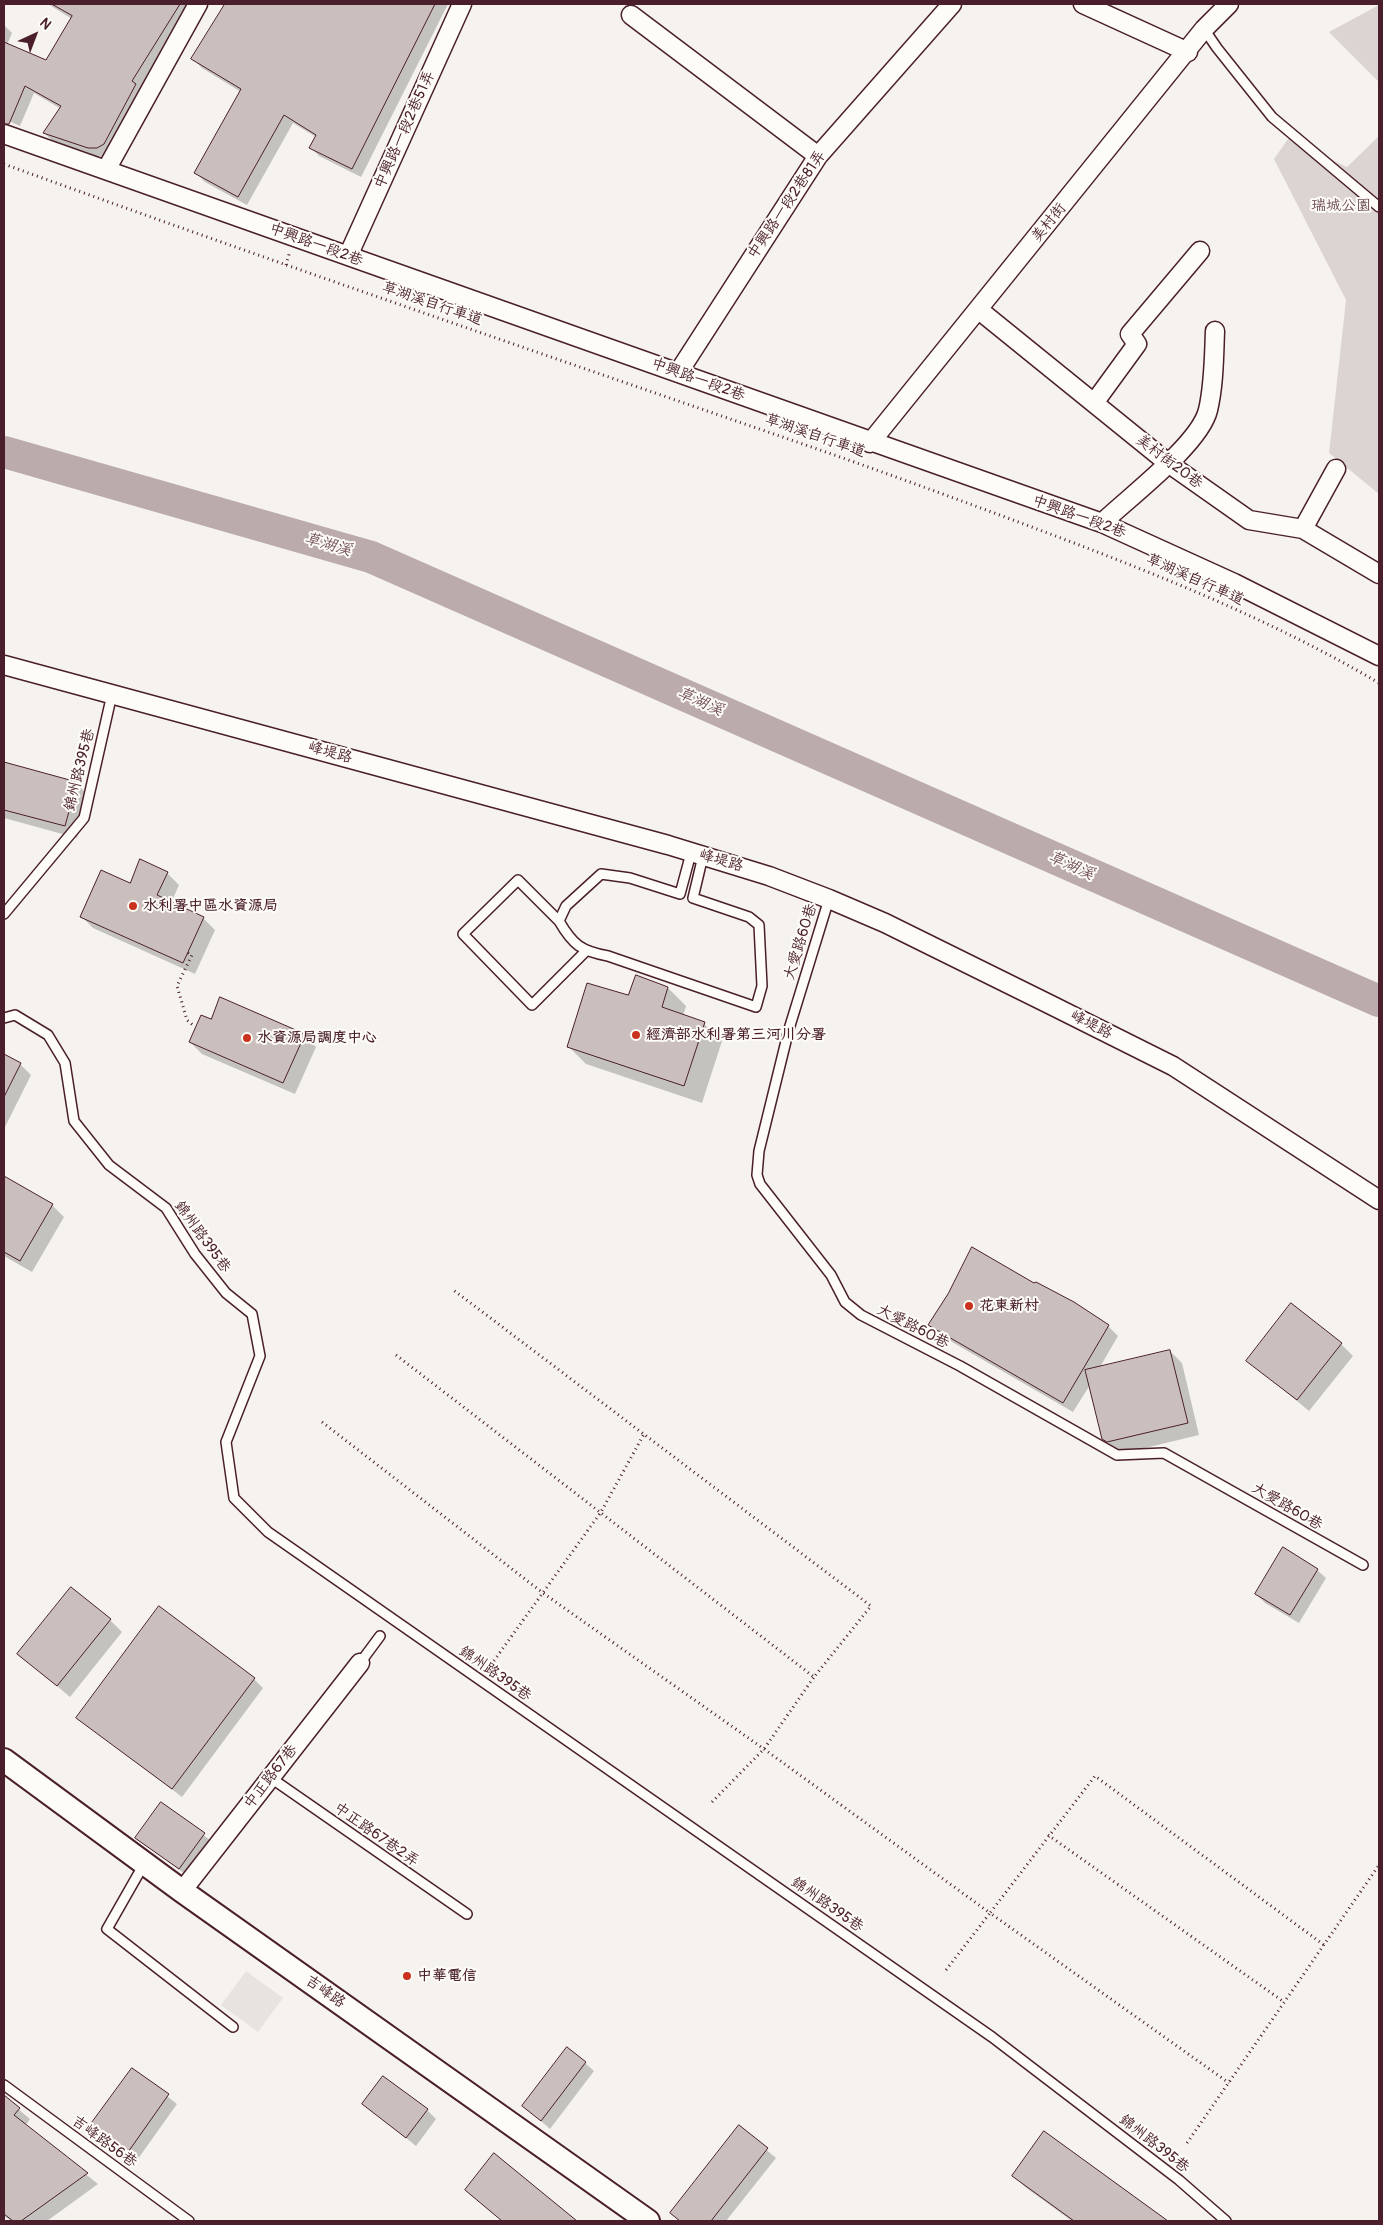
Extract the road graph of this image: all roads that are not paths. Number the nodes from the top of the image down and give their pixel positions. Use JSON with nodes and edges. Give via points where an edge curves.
{"nodes":[{"id":1,"x":198,"y":4,"type":"edge"},
{"id":2,"x":462,"y":4,"type":"edge"},
{"id":3,"x":952,"y":4,"type":"edge"},
{"id":4,"x":1083,"y":4,"type":"edge"},
{"id":5,"x":1229,"y":4,"type":"edge"},
{"id":6,"x":631,"y":16,"type":"dead end"},
{"id":7,"x":1204,"y":29,"type":"junction"},
{"id":8,"x":1188,"y":52,"type":"junction"},
{"id":9,"x":4,"y":134,"type":"edge"},
{"id":10,"x":818,"y":156,"type":"junction"},
{"id":11,"x":106,"y":170,"type":"junction"},
{"id":12,"x":1379,"y":206,"type":"edge"},
{"id":13,"x":1200,"y":251,"type":"dead end"},
{"id":14,"x":348,"y":256,"type":"junction"},
{"id":15,"x":979,"y":310,"type":"junction"},
{"id":16,"x":1215,"y":331,"type":"dead end"},
{"id":17,"x":678,"y":372,"type":"junction"},
{"id":18,"x":1094,"y":404,"type":"junction"},
{"id":19,"x":870,"y":443,"type":"junction"},
{"id":20,"x":1168,"y":463,"type":"junction"},
{"id":21,"x":1336,"y":469,"type":"dead end"},
{"id":22,"x":1102,"y":523,"type":"junction"},
{"id":23,"x":1303,"y":529,"type":"junction"},
{"id":24,"x":1379,"y":574,"type":"edge"},
{"id":25,"x":1379,"y":656,"type":"edge"},
{"id":26,"x":4,"y":665,"type":"edge"},
{"id":27,"x":112,"y":694,"type":"junction"},
{"id":28,"x":697,"y":854,"type":"junction"},
{"id":29,"x":829,"y":899,"type":"junction"},
{"id":30,"x":4,"y":914,"type":"edge"},
{"id":31,"x":558,"y":921,"type":"junction"},
{"id":32,"x":585,"y":952,"type":"junction"},
{"id":33,"x":4,"y":1018,"type":"edge"},
{"id":34,"x":1379,"y":1200,"type":"edge"},
{"id":35,"x":1362,"y":1565,"type":"dead end"},
{"id":36,"x":380,"y":1636,"type":"dead end"},
{"id":37,"x":360,"y":1663,"type":"joint"},
{"id":38,"x":4,"y":1760,"type":"edge"},
{"id":39,"x":270,"y":1778,"type":"junction"},
{"id":40,"x":144,"y":1864,"type":"junction"},
{"id":41,"x":182,"y":1891,"type":"junction"},
{"id":42,"x":467,"y":1914,"type":"dead end"},
{"id":43,"x":232,"y":2027,"type":"dead end"},
{"id":44,"x":4,"y":2084,"type":"edge"},
{"id":45,"x":189,"y":2221,"type":"edge"},
{"id":46,"x":648,"y":2221,"type":"edge"},
{"id":47,"x":1226,"y":2221,"type":"edge"}],
"edges":[{"from":1,"to":11,"type":"street"},
{"from":2,"to":14,"type":"street","name":"中興路一段2巷51弄"},
{"from":3,"to":10,"type":"street","name":"中興路一段2巷81弄"},
{"from":4,"to":8,"type":"street"},
{"from":5,"to":7,"type":"street","name":"美村街"},
{"from":6,"to":10,"type":"street"},
{"from":7,"to":8,"type":"street","name":"美村街"},
{"from":7,"to":12,"type":"lane","via":[[1272,118]]},
{"from":8,"to":15,"type":"street","name":"美村街"},
{"from":9,"to":11,"type":"street","name":"中興路一段2巷"},
{"from":10,"to":17,"type":"street","name":"中興路一段2巷81弄"},
{"from":11,"to":14,"type":"street","name":"中興路一段2巷"},
{"from":13,"to":18,"type":"street","via":[[1130,334],[1137,344]]},
{"from":14,"to":17,"type":"street","name":"中興路一段2巷"},
{"from":15,"to":18,"type":"street","name":"美村街20巷"},
{"from":15,"to":19,"type":"street","name":"美村街"},
{"from":16,"to":20,"type":"street","via":[[1208,412],[1192,438]]},
{"from":17,"to":19,"type":"street","name":"中興路一段2巷"},
{"from":18,"to":20,"type":"street","name":"美村街20巷"},
{"from":19,"to":22,"type":"street","name":"中興路一段2巷"},
{"from":20,"to":22,"type":"street"},
{"from":20,"to":23,"type":"street","name":"美村街20巷","via":[[1249,520]]},
{"from":21,"to":23,"type":"street"},
{"from":22,"to":25,"type":"street","name":"中興路一段2巷","via":[[1234,583]]},
{"from":23,"to":24,"type":"street","name":"美村街20巷"},
{"from":26,"to":27,"type":"street","name":"峰堤路"},
{"from":27,"to":28,"type":"street","name":"峰堤路"},
{"from":27,"to":30,"type":"lane","name":"錦州路395巷","via":[[84,818]]},
{"from":28,"to":29,"type":"street","name":"峰堤路"},
{"from":28,"to":31,"type":"lane","via":[[680,894],[630,878],[601,874],[566,906]]},
{"from":28,"to":32,"type":"lane","via":[[693,898],[749,917],[759,925],[762,986],[756,1007],[608,956]]},
{"from":29,"to":34,"type":"street","name":"峰堤路","via":[[885,923],[1173,1066]]},
{"from":29,"to":35,"type":"lane","name":"大愛路60巷","via":[[789,1029],[759,1151],[757,1175],[760,1184],[831,1275],[845,1302],[881,1327],[960,1366],[1118,1455],[1164,1453]]},
{"from":31,"to":32,"type":"lane"},
{"from":31,"to":32,"type":"lane","via":[[518,880],[464,934],[532,1006]]},
{"from":33,"to":47,"type":"lane","name":"錦州路395巷","via":[[15,1015],[48,1035],[65,1063],[74,1122],[109,1165],[166,1208],[195,1254],[226,1293],[252,1314],[260,1356],[226,1442],[234,1498],[268,1532],[992,2037],[1179,2180]]},
{"from":36,"to":37,"type":"lane"},
{"from":37,"to":39,"type":"street","name":"中正路67巷"},
{"from":38,"to":40,"type":"street","name":"吉峰路"},
{"from":39,"to":41,"type":"street","name":"中正路67巷"},
{"from":39,"to":42,"type":"lane","name":"中正路67巷2弄"},
{"from":40,"to":41,"type":"street","name":"吉峰路"},
{"from":40,"to":43,"type":"lane","via":[[106,1929]]},
{"from":41,"to":46,"type":"street","name":"吉峰路"},
{"from":44,"to":45,"type":"lane","name":"吉峰路56巷"}]}
